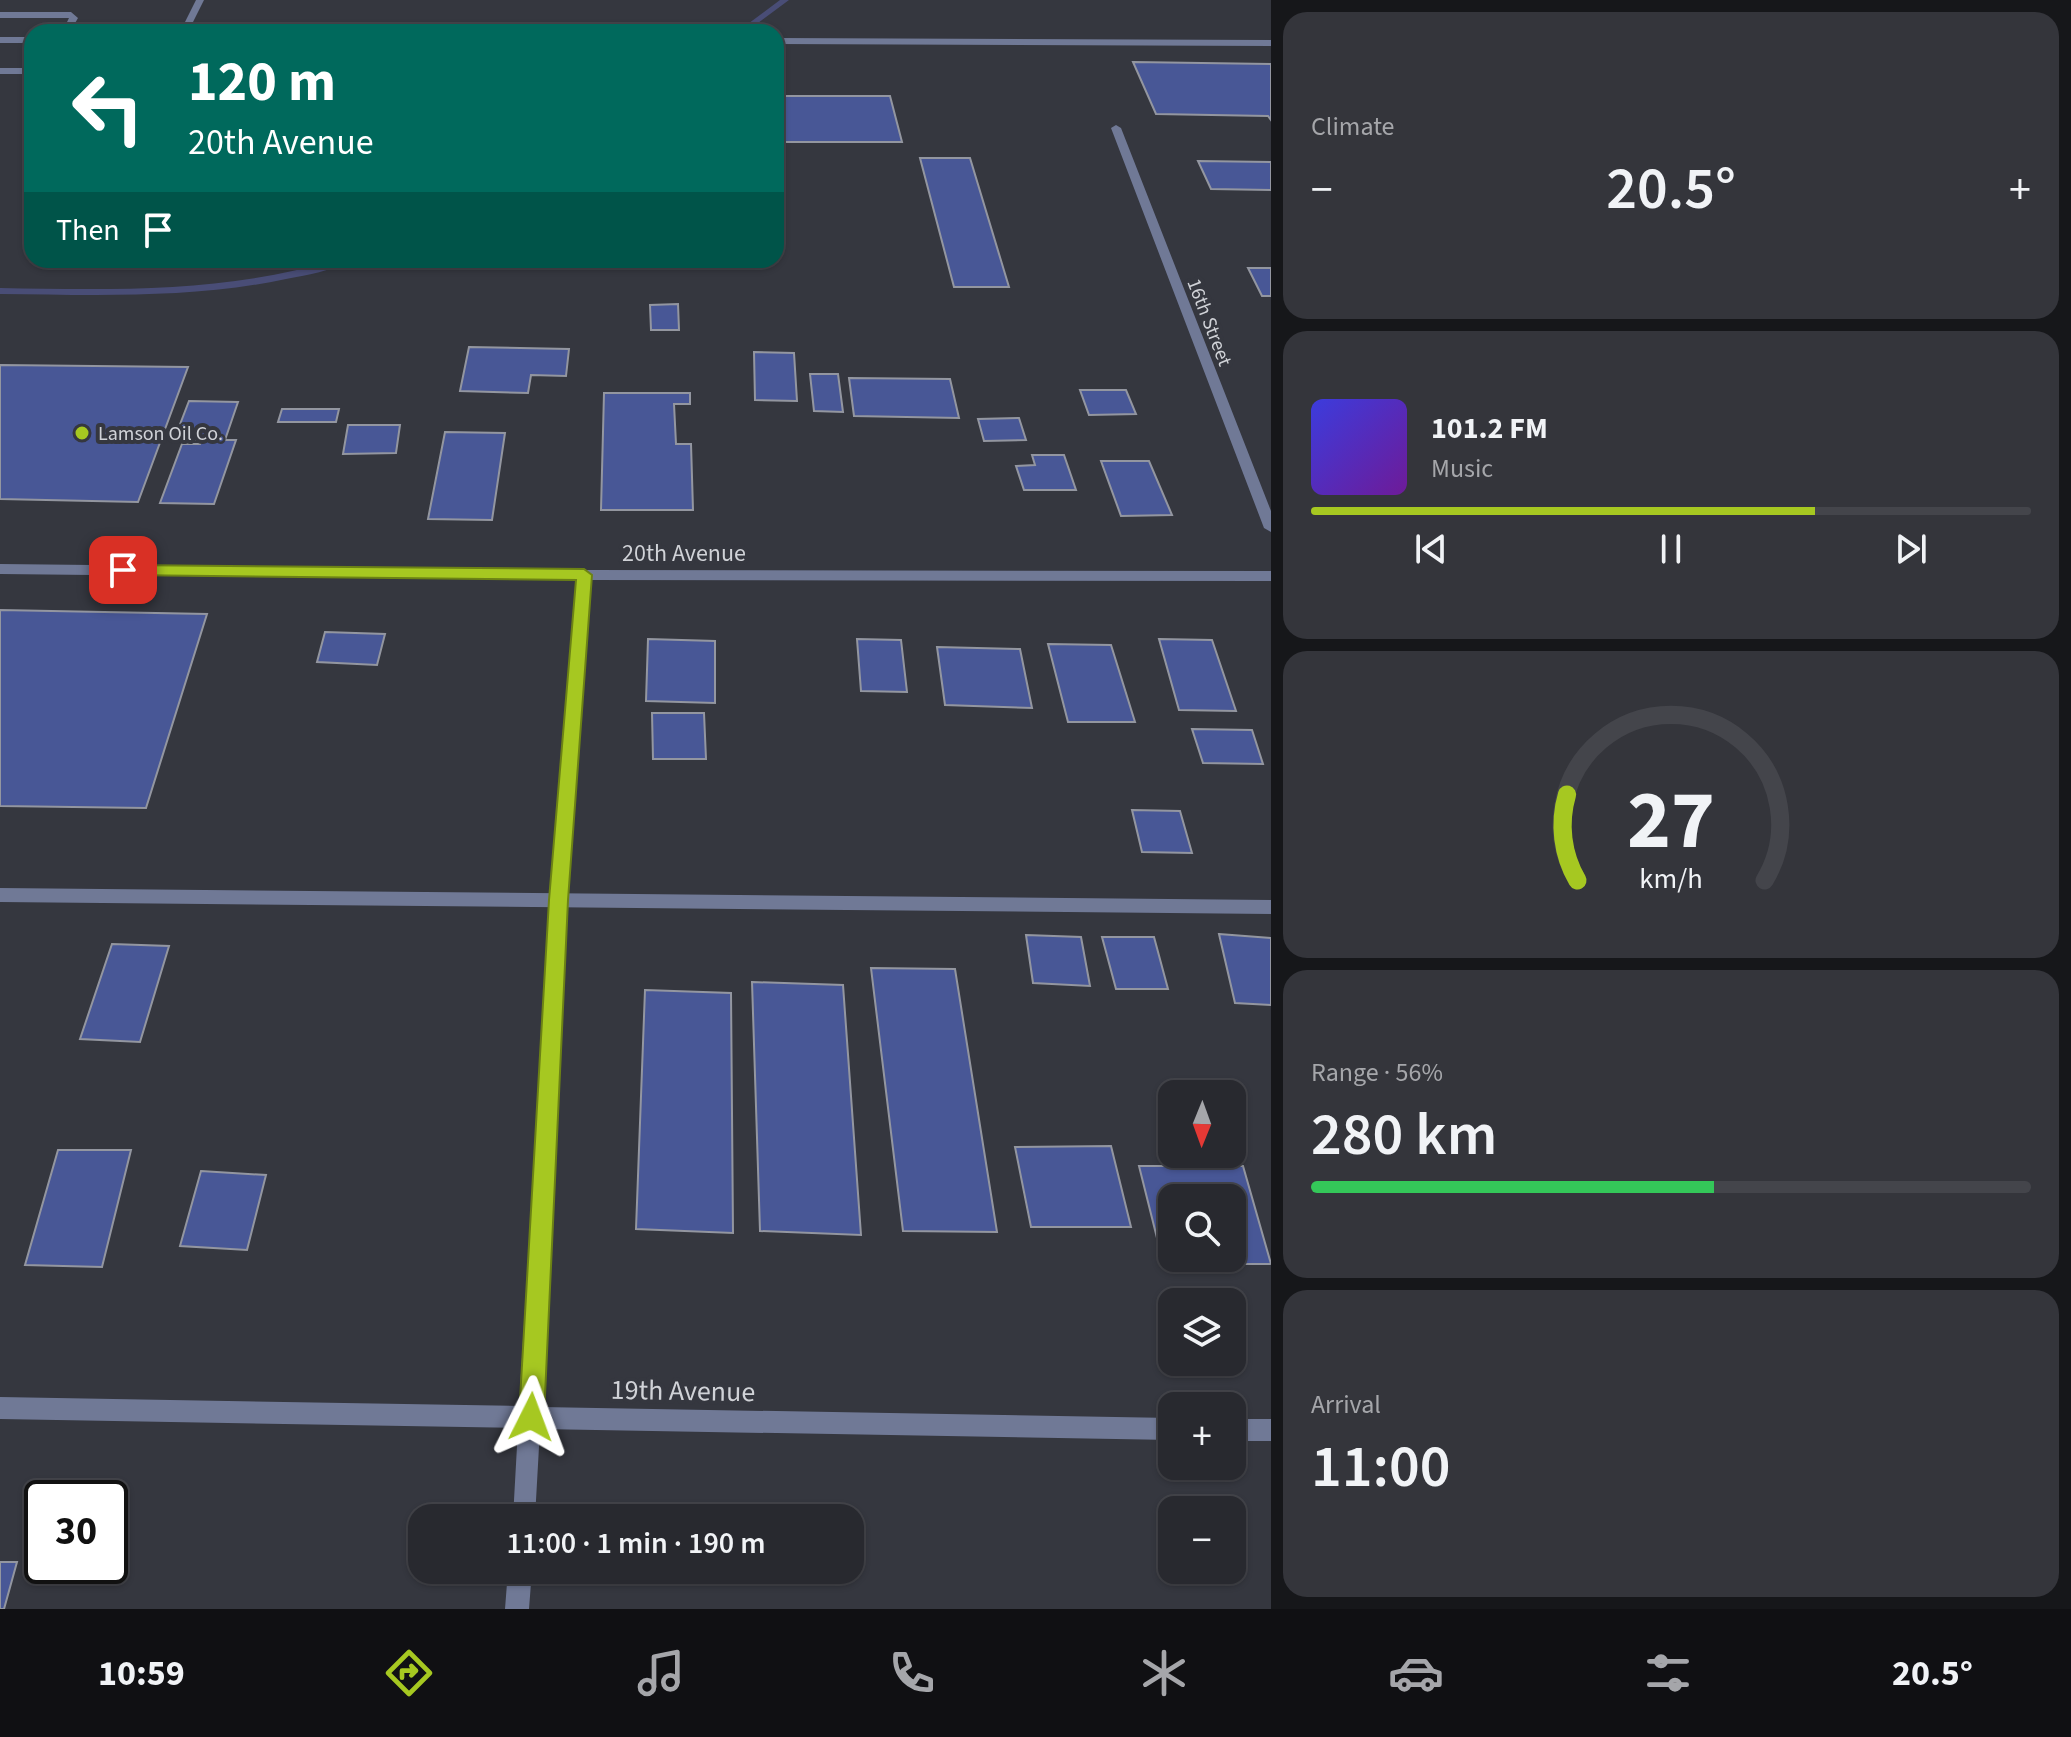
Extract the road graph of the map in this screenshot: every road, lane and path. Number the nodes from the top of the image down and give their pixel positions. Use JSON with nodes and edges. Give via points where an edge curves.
{"nodes":[{"id":1,"x":200,"y":0,"type":"edge"},
{"id":2,"x":0,"y":15,"type":"edge"},
{"id":3,"x":71,"y":24,"type":"edge"},
{"id":4,"x":188,"y":24,"type":"edge"},
{"id":5,"x":0,"y":40,"type":"edge"},
{"id":6,"x":24,"y":40,"type":"edge"},
{"id":7,"x":784,"y":41,"type":"edge"},
{"id":8,"x":1271,"y":43,"type":"edge"},
{"id":9,"x":0,"y":71,"type":"edge"},
{"id":10,"x":24,"y":71,"type":"edge"},
{"id":11,"x":1116,"y":128,"type":"dead end"},
{"id":12,"x":1271,"y":528,"type":"edge"},
{"id":13,"x":0,"y":569,"type":"edge"},
{"id":14,"x":584,"y":575,"type":"junction"},
{"id":15,"x":1271,"y":576,"type":"edge"},
{"id":16,"x":0,"y":895,"type":"edge"},
{"id":17,"x":558,"y":900,"type":"junction"},
{"id":18,"x":1271,"y":907,"type":"edge"},
{"id":19,"x":0,"y":1408,"type":"edge"},
{"id":20,"x":531,"y":1417,"type":"junction"},
{"id":21,"x":1158,"y":1429,"type":"edge"},
{"id":22,"x":1246,"y":1430,"type":"edge"},
{"id":23,"x":1271,"y":1430,"type":"edge"},
{"id":24,"x":525,"y":1504,"type":"edge"},
{"id":25,"x":519,"y":1584,"type":"edge"},
{"id":26,"x":517,"y":1609,"type":"edge"}],
"edges":[{"from":1,"to":4,"type":"street"},
{"from":2,"to":3,"type":"street","via":[[71,15]]},
{"from":5,"to":6,"type":"street"},
{"from":7,"to":8,"type":"street"},
{"from":9,"to":10,"type":"street"},
{"from":11,"to":12,"type":"street","name":"16th Street"},
{"from":13,"to":14,"type":"street","name":"20th Avenue"},
{"from":14,"to":15,"type":"street","name":"20th Avenue"},
{"from":14,"to":17,"type":"street"},
{"from":16,"to":17,"type":"street"},
{"from":17,"to":18,"type":"street"},
{"from":17,"to":20,"type":"street"},
{"from":19,"to":20,"type":"street","name":"19th Avenue"},
{"from":20,"to":21,"type":"street","name":"19th Avenue"},
{"from":20,"to":24,"type":"street"},
{"from":22,"to":23,"type":"street"},
{"from":25,"to":26,"type":"street"}]}
